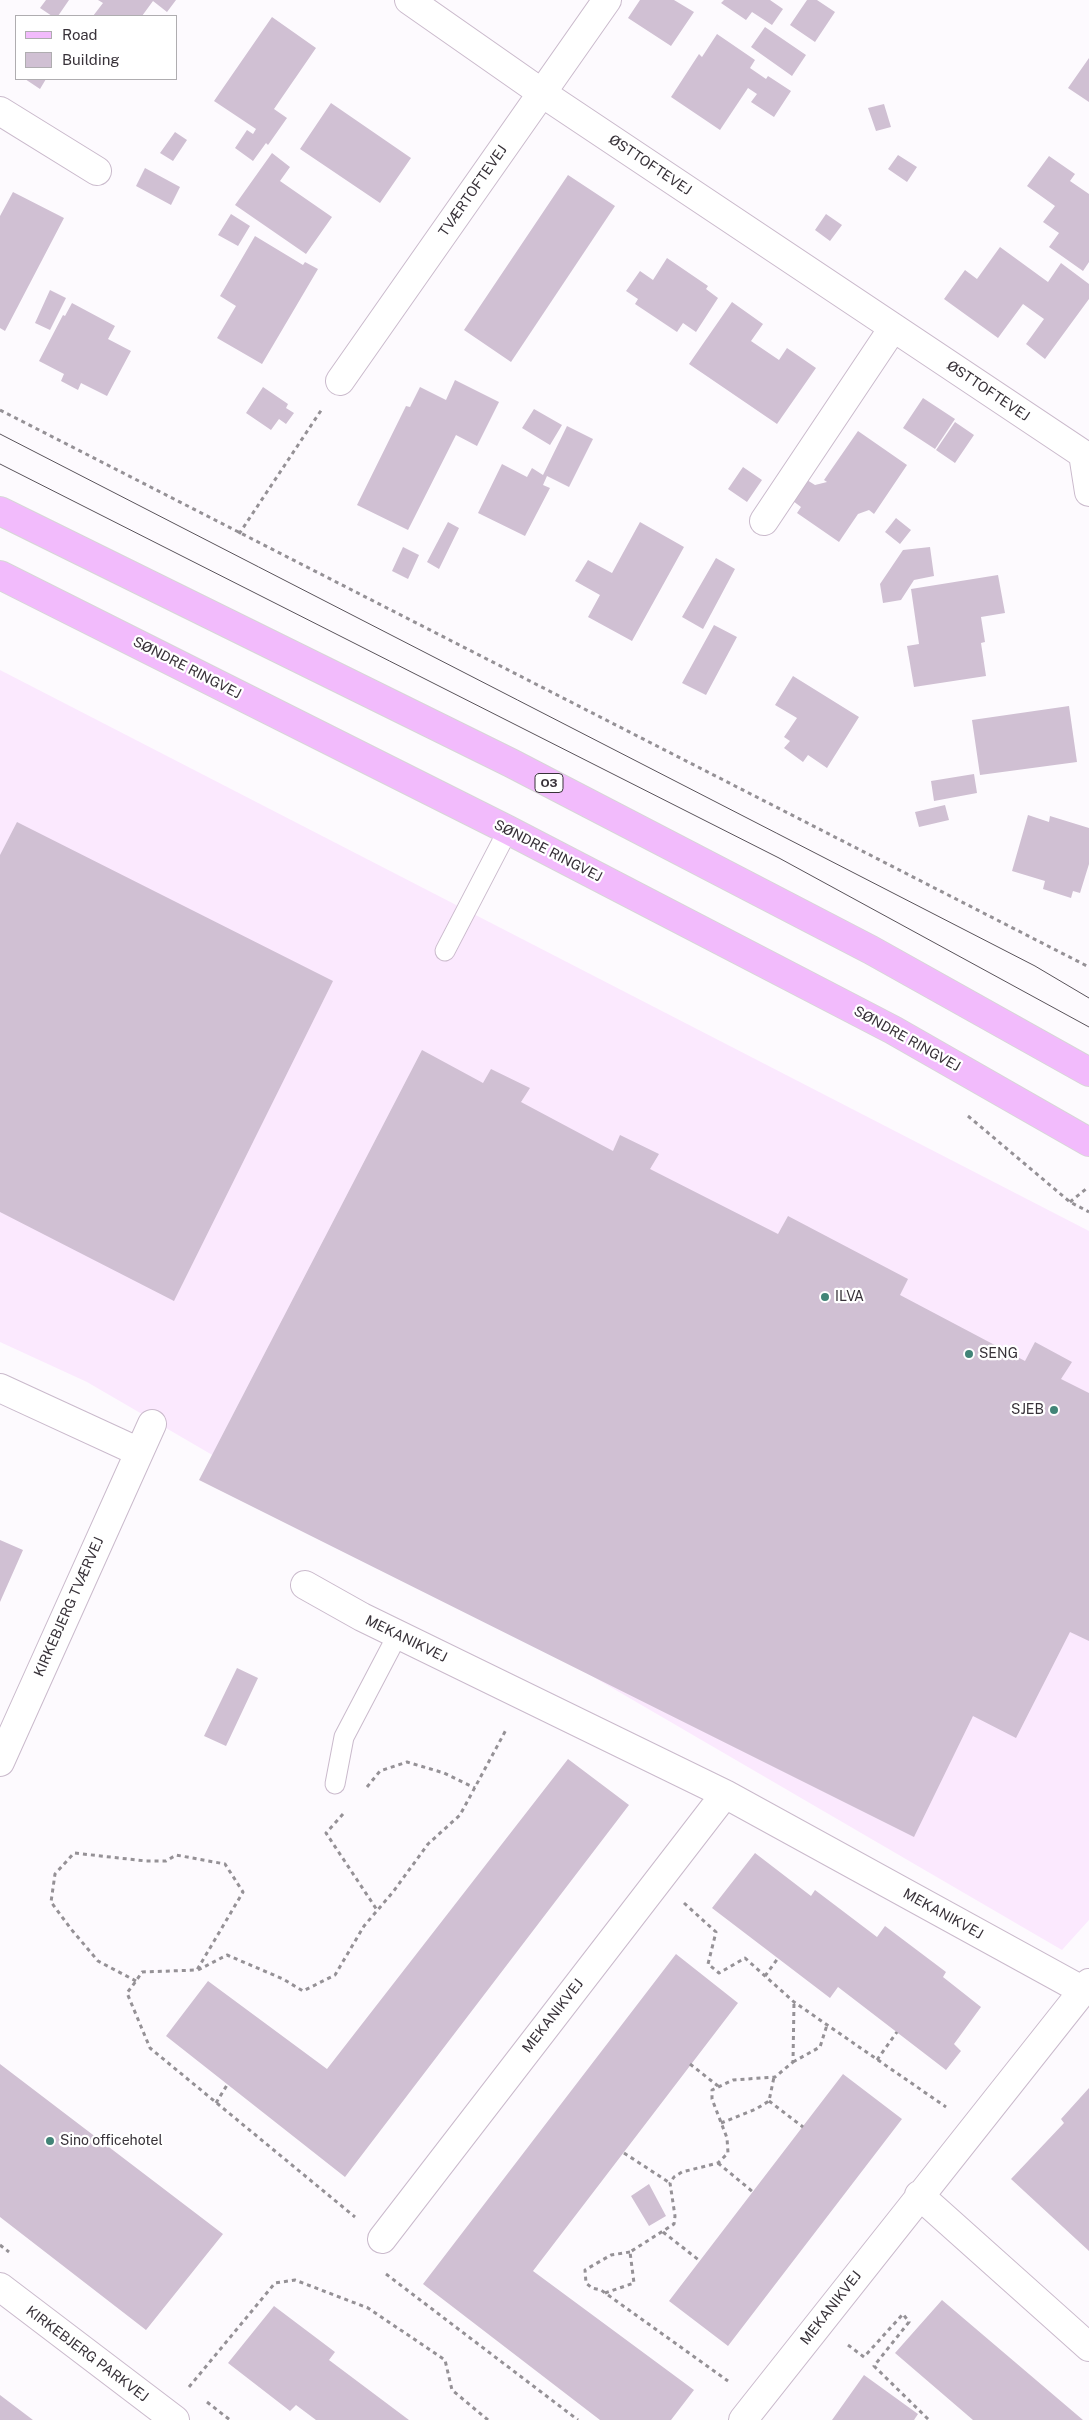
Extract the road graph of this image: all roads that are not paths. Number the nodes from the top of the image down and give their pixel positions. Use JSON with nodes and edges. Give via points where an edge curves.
{"nodes":[{"id":1,"x":409,"y":0,"type":"edge"},
{"id":2,"x":606,"y":0,"type":"edge"},
{"id":3,"x":542,"y":93,"type":"junction"},
{"id":4,"x":0,"y":111,"type":"edge"},
{"id":5,"x":97,"y":171,"type":"dead end"},
{"id":6,"x":893,"y":328,"type":"junction"},
{"id":7,"x":340,"y":381,"type":"road end"},
{"id":8,"x":1086,"y":450,"type":"edge"},
{"id":9,"x":1089,"y":492,"type":"edge"},
{"id":10,"x":0,"y":511,"type":"edge"},
{"id":11,"x":764,"y":521,"type":"dead end"},
{"id":12,"x":0,"y":575,"type":"edge"},
{"id":13,"x":508,"y":830,"type":"junction"},
{"id":14,"x":445,"y":951,"type":"dead end"},
{"id":15,"x":1089,"y":1072,"type":"edge"},
{"id":16,"x":1089,"y":1142,"type":"edge"},
{"id":17,"x":0,"y":1388,"type":"edge"},
{"id":18,"x":152,"y":1424,"type":"dead end"},
{"id":19,"x":139,"y":1452,"type":"junction"},
{"id":20,"x":305,"y":1585,"type":"dead end"},
{"id":21,"x":398,"y":1634,"type":"junction"},
{"id":22,"x":0,"y":1762,"type":"edge"},
{"id":23,"x":335,"y":1784,"type":"dead end"},
{"id":24,"x":725,"y":1794,"type":"junction"},
{"id":25,"x":1086,"y":1986,"type":"edge"},
{"id":26,"x":919,"y":2195,"type":"junction"},
{"id":27,"x":382,"y":2239,"type":"road end"},
{"id":28,"x":0,"y":2287,"type":"edge"},
{"id":29,"x":1089,"y":2347,"type":"edge"},
{"id":30,"x":750,"y":2411,"type":"edge"},
{"id":31,"x":166,"y":2417,"type":"edge"}],
"edges":[{"from":1,"to":3,"type":"street","name":"ØSTTOFTEVEJ"},
{"from":2,"to":3,"type":"street","name":"TVÆRTOFTEVEJ"},
{"from":3,"to":6,"type":"street","name":"ØSTTOFTEVEJ"},
{"from":3,"to":7,"type":"street","name":"TVÆRTOFTEVEJ"},
{"from":4,"to":5,"type":"street"},
{"from":6,"to":8,"type":"street","name":"ØSTTOFTEVEJ"},
{"from":6,"to":11,"type":"street"},
{"from":8,"to":9,"type":"street"},
{"from":10,"to":15,"type":"main road","number":"O3","via":[[520,768],[871,950]]},
{"from":12,"to":13,"type":"main road","name":"SØNDRE RINGVEJ"},
{"from":13,"to":14,"type":"lane"},
{"from":13,"to":16,"type":"main road","name":"SØNDRE RINGVEJ","via":[[894,1030]]},
{"from":17,"to":19,"type":"street"},
{"from":18,"to":19,"type":"street","name":"KIRKEBJERG TVÆRVEJ"},
{"from":19,"to":22,"type":"street","name":"KIRKEBJERG TVÆRVEJ"},
{"from":20,"to":21,"type":"street","name":"MEKANIKVEJ"},
{"from":21,"to":23,"type":"lane","via":[[344,1737]]},
{"from":21,"to":24,"type":"street","name":"MEKANIKVEJ"},
{"from":24,"to":25,"type":"street","name":"MEKANIKVEJ"},
{"from":24,"to":27,"type":"street","name":"MEKANIKVEJ"},
{"from":25,"to":26,"type":"street","name":"MEKANIKVEJ"},
{"from":26,"to":29,"type":"street"},
{"from":26,"to":30,"type":"street","name":"MEKANIKVEJ"},
{"from":28,"to":31,"type":"street","name":"KIRKEBJERG PARKVEJ"}]}
